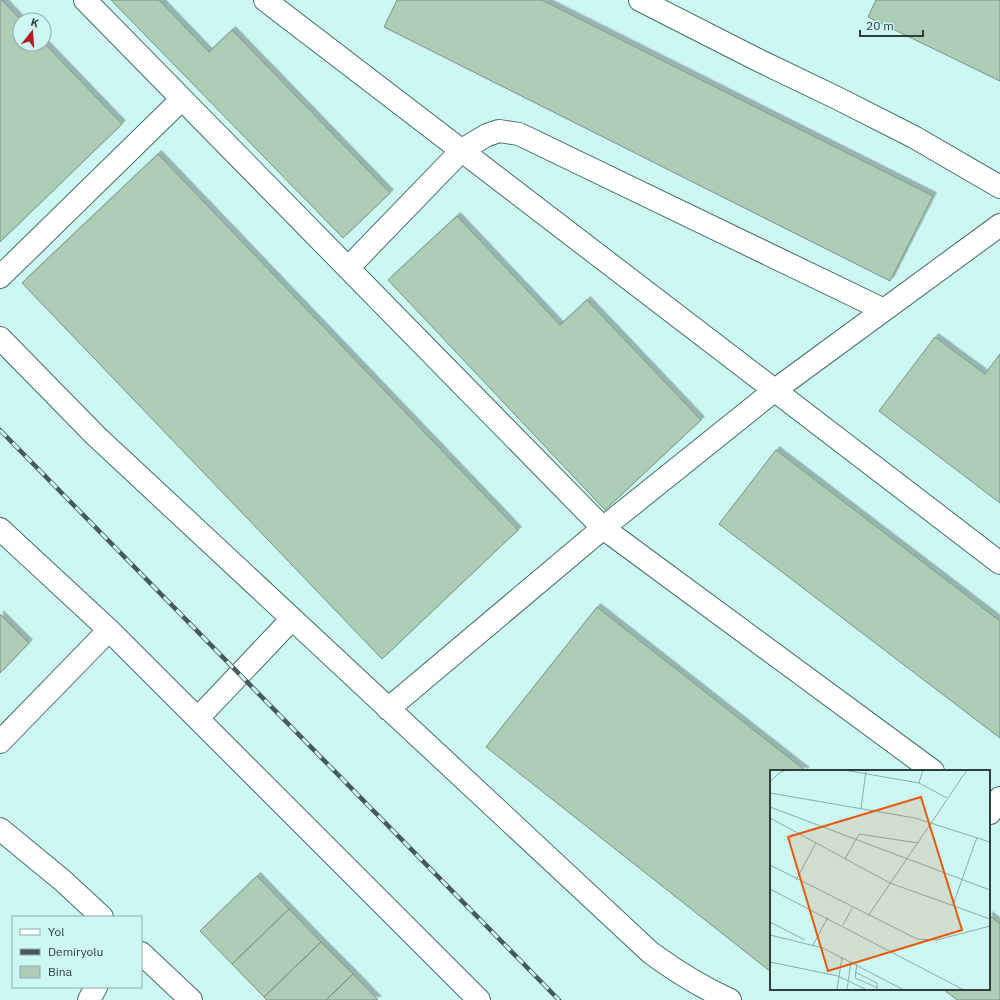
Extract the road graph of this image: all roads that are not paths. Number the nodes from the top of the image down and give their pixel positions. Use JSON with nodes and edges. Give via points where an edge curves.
{"nodes":[{"id":1,"x":85,"y":0,"type":"edge"},
{"id":2,"x":265,"y":0,"type":"edge"},
{"id":3,"x":640,"y":0,"type":"edge"},
{"id":4,"x":182,"y":99,"type":"junction"},
{"id":5,"x":462,"y":150,"type":"junction"},
{"id":6,"x":1000,"y":187,"type":"edge"},
{"id":7,"x":1000,"y":225,"type":"edge"},
{"id":8,"x":348,"y":268,"type":"junction"},
{"id":9,"x":0,"y":277,"type":"edge"},
{"id":10,"x":884,"y":310,"type":"junction"},
{"id":11,"x":0,"y":338,"type":"edge"},
{"id":12,"x":775,"y":390,"type":"junction"},
{"id":13,"x":603,"y":528,"type":"junction"},
{"id":14,"x":0,"y":529,"type":"edge"},
{"id":15,"x":1000,"y":563,"type":"edge"},
{"id":16,"x":292,"y":619,"type":"junction"},
{"id":17,"x":109,"y":630,"type":"junction"},
{"id":18,"x":388,"y":709,"type":"junction"},
{"id":19,"x":198,"y":718,"type":"junction"},
{"id":20,"x":0,"y":742,"type":"edge"},
{"id":21,"x":932,"y":770,"type":"edge"},
{"id":22,"x":1000,"y":798,"type":"edge"},
{"id":23,"x":990,"y":811,"type":"edge"},
{"id":24,"x":990,"y":813,"type":"edge"},
{"id":25,"x":1000,"y":820,"type":"edge"},
{"id":26,"x":0,"y":829,"type":"edge"},
{"id":27,"x":101,"y":916,"type":"edge"},
{"id":28,"x":142,"y":954,"type":"edge"},
{"id":29,"x":95,"y":988,"type":"edge"},
{"id":30,"x":170,"y":992,"type":"edge"},
{"id":31,"x":89,"y":1000,"type":"edge"},
{"id":32,"x":191,"y":1000,"type":"edge"},
{"id":33,"x":479,"y":1000,"type":"edge"},
{"id":34,"x":730,"y":1000,"type":"edge"}],
"edges":[{"from":1,"to":4,"type":"street"},
{"from":2,"to":5,"type":"street"},
{"from":3,"to":6,"type":"street","via":[[914,137]]},
{"from":4,"to":8,"type":"street"},
{"from":4,"to":9,"type":"street"},
{"from":5,"to":8,"type":"street"},
{"from":5,"to":10,"type":"street","via":[[487,134],[499,131],[519,134]]},
{"from":5,"to":12,"type":"street"},
{"from":7,"to":10,"type":"street"},
{"from":8,"to":13,"type":"street"},
{"from":10,"to":12,"type":"street"},
{"from":11,"to":16,"type":"street","via":[[96,436]]},
{"from":12,"to":13,"type":"street"},
{"from":12,"to":15,"type":"street"},
{"from":13,"to":18,"type":"street"},
{"from":13,"to":21,"type":"street"},
{"from":14,"to":17,"type":"street"},
{"from":16,"to":18,"type":"street"},
{"from":16,"to":19,"type":"street"},
{"from":17,"to":19,"type":"street"},
{"from":17,"to":20,"type":"street"},
{"from":18,"to":34,"type":"street","via":[[651,953],[676,972]]},
{"from":19,"to":33,"type":"street"},
{"from":22,"to":23,"type":"street"},
{"from":24,"to":25,"type":"street"},
{"from":26,"to":27,"type":"street"},
{"from":28,"to":30,"type":"street"},
{"from":29,"to":31,"type":"street"},
{"from":30,"to":32,"type":"street"}]}
